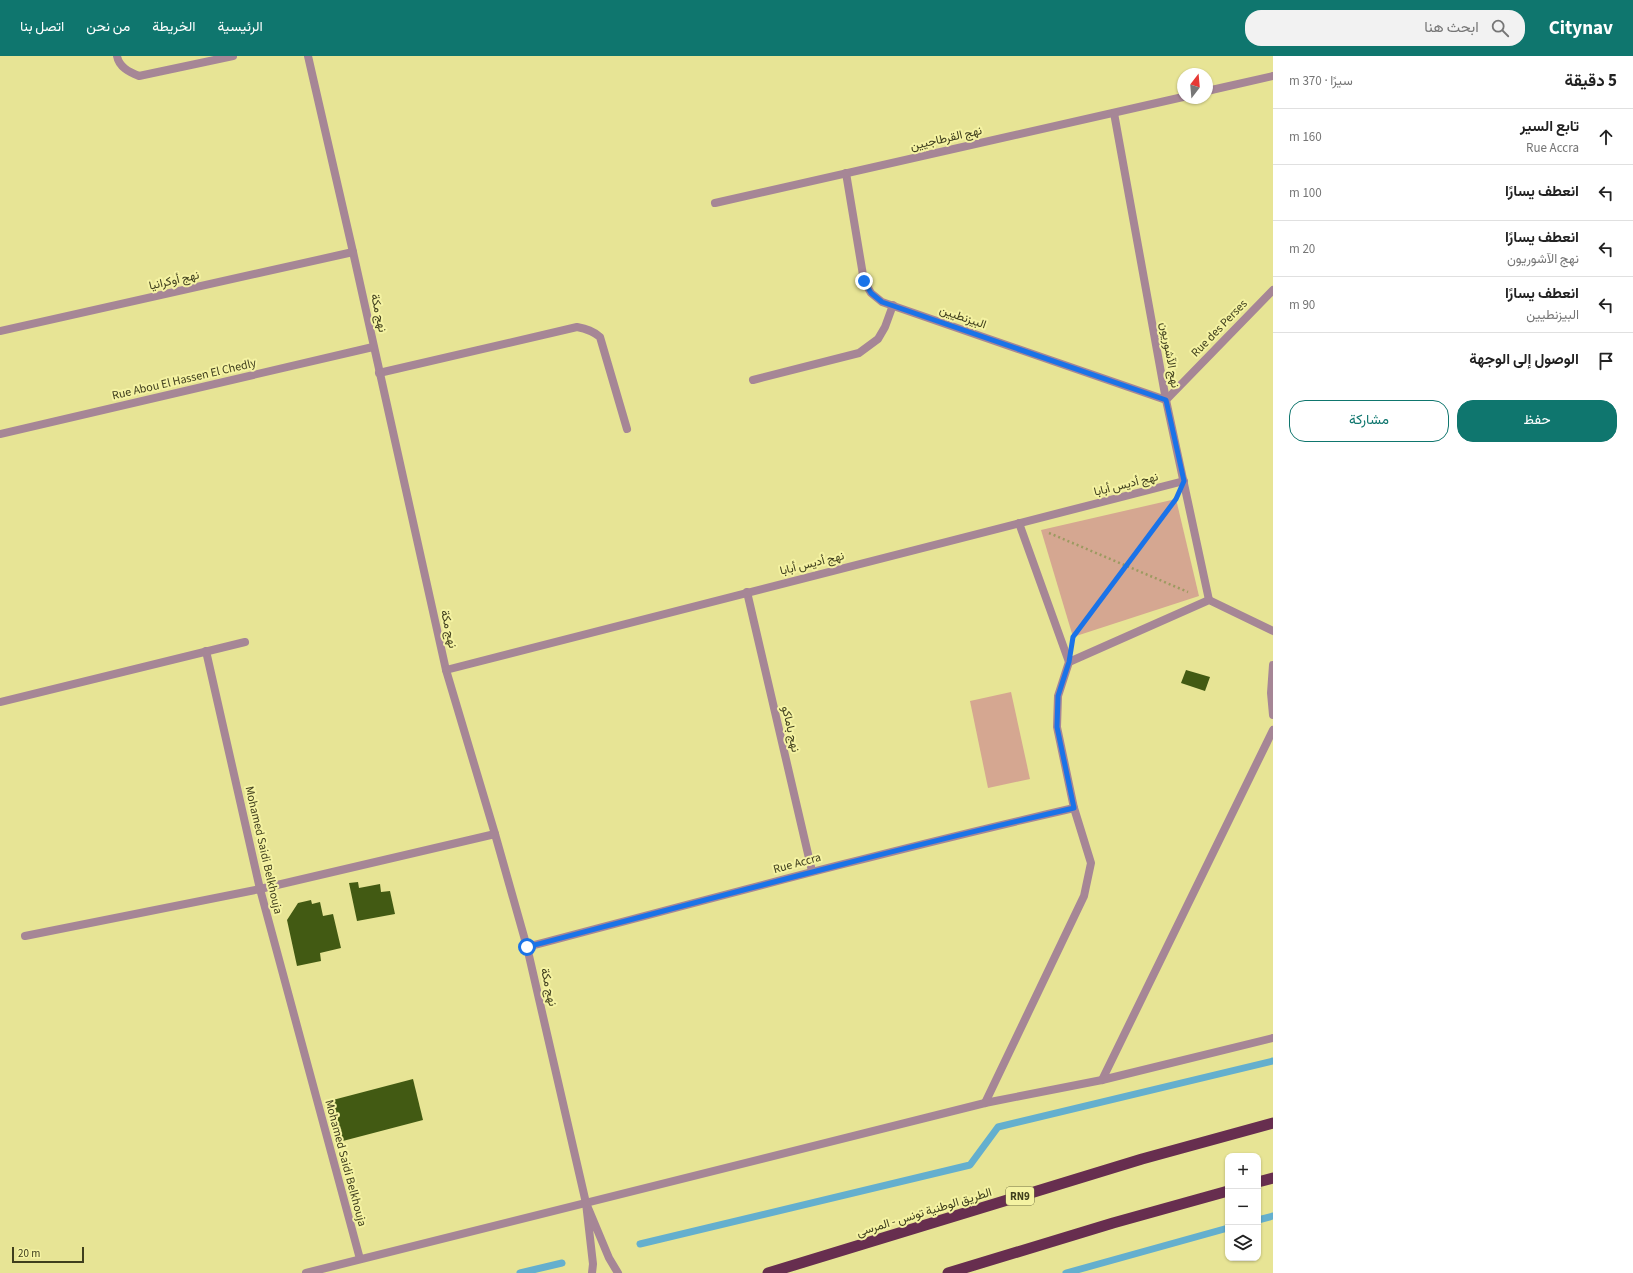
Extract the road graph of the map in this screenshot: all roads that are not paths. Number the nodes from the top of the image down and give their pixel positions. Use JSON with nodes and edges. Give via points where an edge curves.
{"nodes":[{"id":1,"x":117,"y":56,"type":"edge"},
{"id":2,"x":233,"y":56,"type":"edge"},
{"id":3,"x":308,"y":56,"type":"edge"},
{"id":4,"x":1273,"y":76,"type":"edge"},
{"id":5,"x":1213,"y":90,"type":"edge"},
{"id":6,"x":1177,"y":98,"type":"edge"},
{"id":7,"x":1114,"y":113,"type":"junction"},
{"id":8,"x":846,"y":172,"type":"junction"},
{"id":9,"x":715,"y":203,"type":"dead end"},
{"id":10,"x":354,"y":252,"type":"junction"},
{"id":11,"x":1273,"y":290,"type":"edge"},
{"id":12,"x":893,"y":305,"type":"junction"},
{"id":13,"x":0,"y":331,"type":"edge"},
{"id":14,"x":374,"y":347,"type":"junction"},
{"id":15,"x":380,"y":373,"type":"junction"},
{"id":16,"x":753,"y":380,"type":"dead end"},
{"id":17,"x":1166,"y":400,"type":"junction"},
{"id":18,"x":627,"y":429,"type":"dead end"},
{"id":19,"x":0,"y":434,"type":"edge"},
{"id":20,"x":1184,"y":481,"type":"junction"},
{"id":21,"x":1019,"y":523,"type":"junction"},
{"id":22,"x":746,"y":592,"type":"junction"},
{"id":23,"x":1209,"y":600,"type":"junction"},
{"id":24,"x":1273,"y":631,"type":"edge"},
{"id":25,"x":245,"y":642,"type":"dead end"},
{"id":26,"x":206,"y":651,"type":"junction"},
{"id":27,"x":1069,"y":662,"type":"junction"},
{"id":28,"x":1273,"y":665,"type":"edge"},
{"id":29,"x":446,"y":670,"type":"junction"},
{"id":30,"x":0,"y":702,"type":"edge"},
{"id":31,"x":1273,"y":715,"type":"edge"},
{"id":32,"x":1273,"y":730,"type":"edge"},
{"id":33,"x":1074,"y":808,"type":"junction"},
{"id":34,"x":495,"y":834,"type":"junction"},
{"id":35,"x":812,"y":871,"type":"junction"},
{"id":36,"x":260,"y":889,"type":"junction"},
{"id":37,"x":25,"y":936,"type":"dead end"},
{"id":38,"x":527,"y":947,"type":"junction"},
{"id":39,"x":1273,"y":1038,"type":"edge"},
{"id":40,"x":1102,"y":1080,"type":"junction"},
{"id":41,"x":985,"y":1103,"type":"junction"},
{"id":42,"x":1273,"y":1123,"type":"edge"},
{"id":43,"x":1273,"y":1178,"type":"edge"},
{"id":44,"x":1261,"y":1181,"type":"edge"},
{"id":45,"x":1225,"y":1192,"type":"edge"},
{"id":46,"x":586,"y":1203,"type":"junction"},
{"id":47,"x":360,"y":1259,"type":"junction"},
{"id":48,"x":306,"y":1273,"type":"edge"},
{"id":49,"x":592,"y":1273,"type":"edge"},
{"id":50,"x":618,"y":1273,"type":"edge"},
{"id":51,"x":768,"y":1273,"type":"edge"},
{"id":52,"x":948,"y":1273,"type":"edge"}],
"edges":[{"from":1,"to":2,"type":"street","via":[[127,71],[139,76]]},
{"from":3,"to":10,"type":"street","name":"نهج مكة"},
{"from":4,"to":5,"type":"street"},
{"from":6,"to":7,"type":"street","name":"نهج القرطاجيين"},
{"from":7,"to":8,"type":"street","name":"نهج القرطاجيين"},
{"from":7,"to":17,"type":"street","name":"نهج الآشوريون"},
{"from":8,"to":9,"type":"street","name":"نهج القرطاجيين"},
{"from":8,"to":12,"type":"street","name":"البيزنطيين","via":[[864,281],[871,293],[882,302]]},
{"from":10,"to":13,"type":"street","name":"نهج أوكرانيا"},
{"from":10,"to":14,"type":"street","name":"نهج مكة"},
{"from":11,"to":17,"type":"street","name":"Rue des Perses"},
{"from":12,"to":16,"type":"street","via":[[878,339],[860,353]]},
{"from":12,"to":17,"type":"street","name":"البيزنطيين"},
{"from":14,"to":15,"type":"street","name":"نهج مكة"},
{"from":14,"to":19,"type":"street","name":"Rue Abou El Hassen El Chedly"},
{"from":15,"to":18,"type":"street","via":[[577,327],[584,328],[600,337]]},
{"from":15,"to":29,"type":"street","name":"نهج مكة"},
{"from":17,"to":20,"type":"street","name":"نهج الآشوريون"},
{"from":20,"to":21,"type":"street","name":"نهج أديس أبابا"},
{"from":20,"to":23,"type":"street","name":"نهج الآشوريون"},
{"from":21,"to":22,"type":"street","name":"نهج أديس أبابا"},
{"from":21,"to":27,"type":"street"},
{"from":22,"to":29,"type":"street","name":"نهج أديس أبابا"},
{"from":22,"to":35,"type":"street","name":"نهج باماكو"},
{"from":23,"to":24,"type":"street"},
{"from":23,"to":27,"type":"street"},
{"from":25,"to":26,"type":"street"},
{"from":26,"to":30,"type":"street"},
{"from":26,"to":36,"type":"street","name":"Mohamed Saidi Belkhouja"},
{"from":27,"to":33,"type":"street","via":[[1058,696],[1057,727]]},
{"from":28,"to":31,"type":"street"},
{"from":29,"to":34,"type":"street","name":"نهج مكة"},
{"from":32,"to":40,"type":"street"},
{"from":33,"to":35,"type":"street","name":"Rue Accra"},
{"from":33,"to":41,"type":"street","via":[[1091,864],[1084,896]]},
{"from":34,"to":36,"type":"street"},
{"from":34,"to":38,"type":"street","name":"نهج مكة"},
{"from":35,"to":38,"type":"street","name":"Rue Accra"},
{"from":36,"to":37,"type":"street"},
{"from":36,"to":47,"type":"street","name":"Mohamed Saidi Belkhouja"},
{"from":38,"to":46,"type":"street","name":"نهج مكة"},
{"from":39,"to":40,"type":"street"},
{"from":40,"to":41,"type":"street"},
{"from":41,"to":46,"type":"street"},
{"from":42,"to":51,"type":"highway","name":"الطريق الوطنية تونس - المرسى","number":"RN9","via":[[1142,1159]]},
{"from":43,"to":44,"type":"highway"},
{"from":45,"to":52,"type":"highway"},
{"from":46,"to":47,"type":"street"},
{"from":46,"to":49,"type":"street"},
{"from":46,"to":50,"type":"street"},
{"from":47,"to":48,"type":"street"}]}
